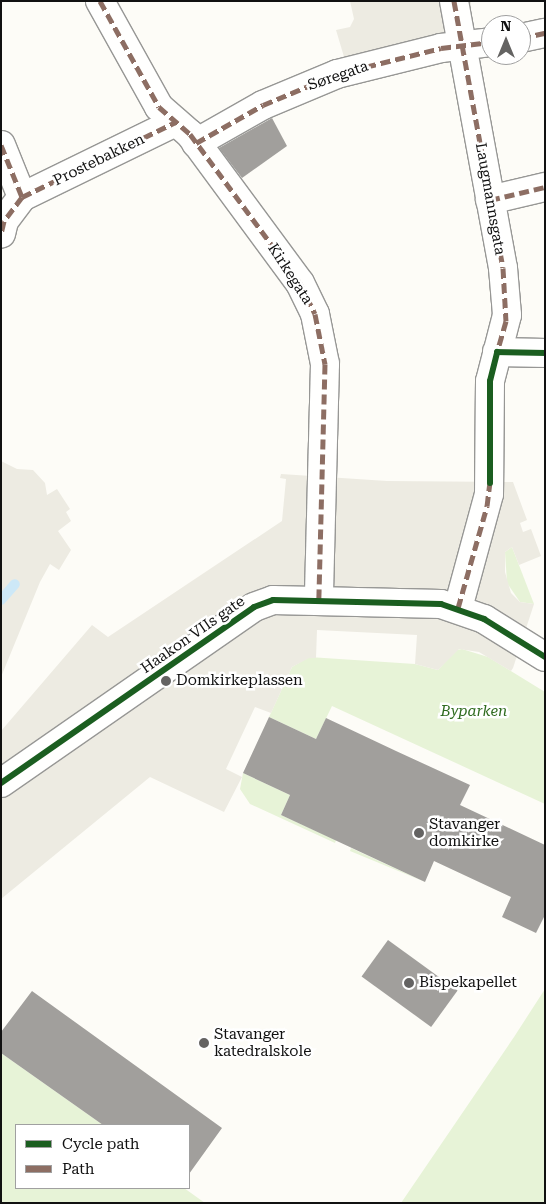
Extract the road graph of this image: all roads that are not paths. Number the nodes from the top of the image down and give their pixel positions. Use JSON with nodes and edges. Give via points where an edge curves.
{"nodes":[{"id":1,"x":100,"y":1,"type":"edge"},
{"id":2,"x":454,"y":1,"type":"edge"},
{"id":3,"x":545,"y":33,"type":"edge"},
{"id":4,"x":531,"y":36,"type":"edge"},
{"id":5,"x":481,"y":43,"type":"edge"},
{"id":6,"x":462,"y":45,"type":"junction"},
{"id":7,"x":176,"y":122,"type":"junction"},
{"id":8,"x":196,"y":143,"type":"junction"},
{"id":9,"x":1,"y":145,"type":"edge"},
{"id":10,"x":545,"y":187,"type":"edge"},
{"id":11,"x":22,"y":197,"type":"junction"},
{"id":12,"x":490,"y":200,"type":"junction"},
{"id":13,"x":1,"y":234,"type":"edge"},
{"id":14,"x":497,"y":352,"type":"junction"},
{"id":15,"x":545,"y":353,"type":"edge"},
{"id":16,"x":312,"y":600,"type":"junction"},
{"id":17,"x":458,"y":608,"type":"junction"},
{"id":18,"x":545,"y":657,"type":"edge"},
{"id":19,"x":1,"y":783,"type":"edge"}],
"edges":[{"from":1,"to":7,"type":"street","name":"Kirkegata","via":[[159,107]]},
{"from":2,"to":6,"type":"street","name":"Laugmannsgata"},
{"from":3,"to":4,"type":"street"},
{"from":5,"to":6,"type":"street","name":"Søregata"},
{"from":6,"to":8,"type":"street","name":"Søregata","via":[[337,74],[263,105]]},
{"from":6,"to":12,"type":"street","name":"Laugmannsgata"},
{"from":7,"to":8,"type":"street","name":"Kirkegata"},
{"from":7,"to":11,"type":"street","name":"Prostebakken"},
{"from":8,"to":16,"type":"street","name":"Kirkegata","via":[[300,283],[321,334],[325,364]]},
{"from":9,"to":11,"type":"street"},
{"from":10,"to":12,"type":"street"},
{"from":11,"to":13,"type":"street","via":[[4,221]]},
{"from":12,"to":14,"type":"street","name":"Laugmannsgata","via":[[507,315]]},
{"from":14,"to":15,"type":"street"},
{"from":14,"to":17,"type":"street","name":"Laugmannsgata","via":[[490,381],[490,483]]},
{"from":16,"to":17,"type":"street","name":"Haakon VIIs gate","via":[[422,602]]},
{"from":16,"to":19,"type":"street","name":"Haakon VIIs gate","via":[[273,600],[254,607]]},
{"from":17,"to":18,"type":"street","name":"Haakon VIIs gate","via":[[493,623]]}]}
